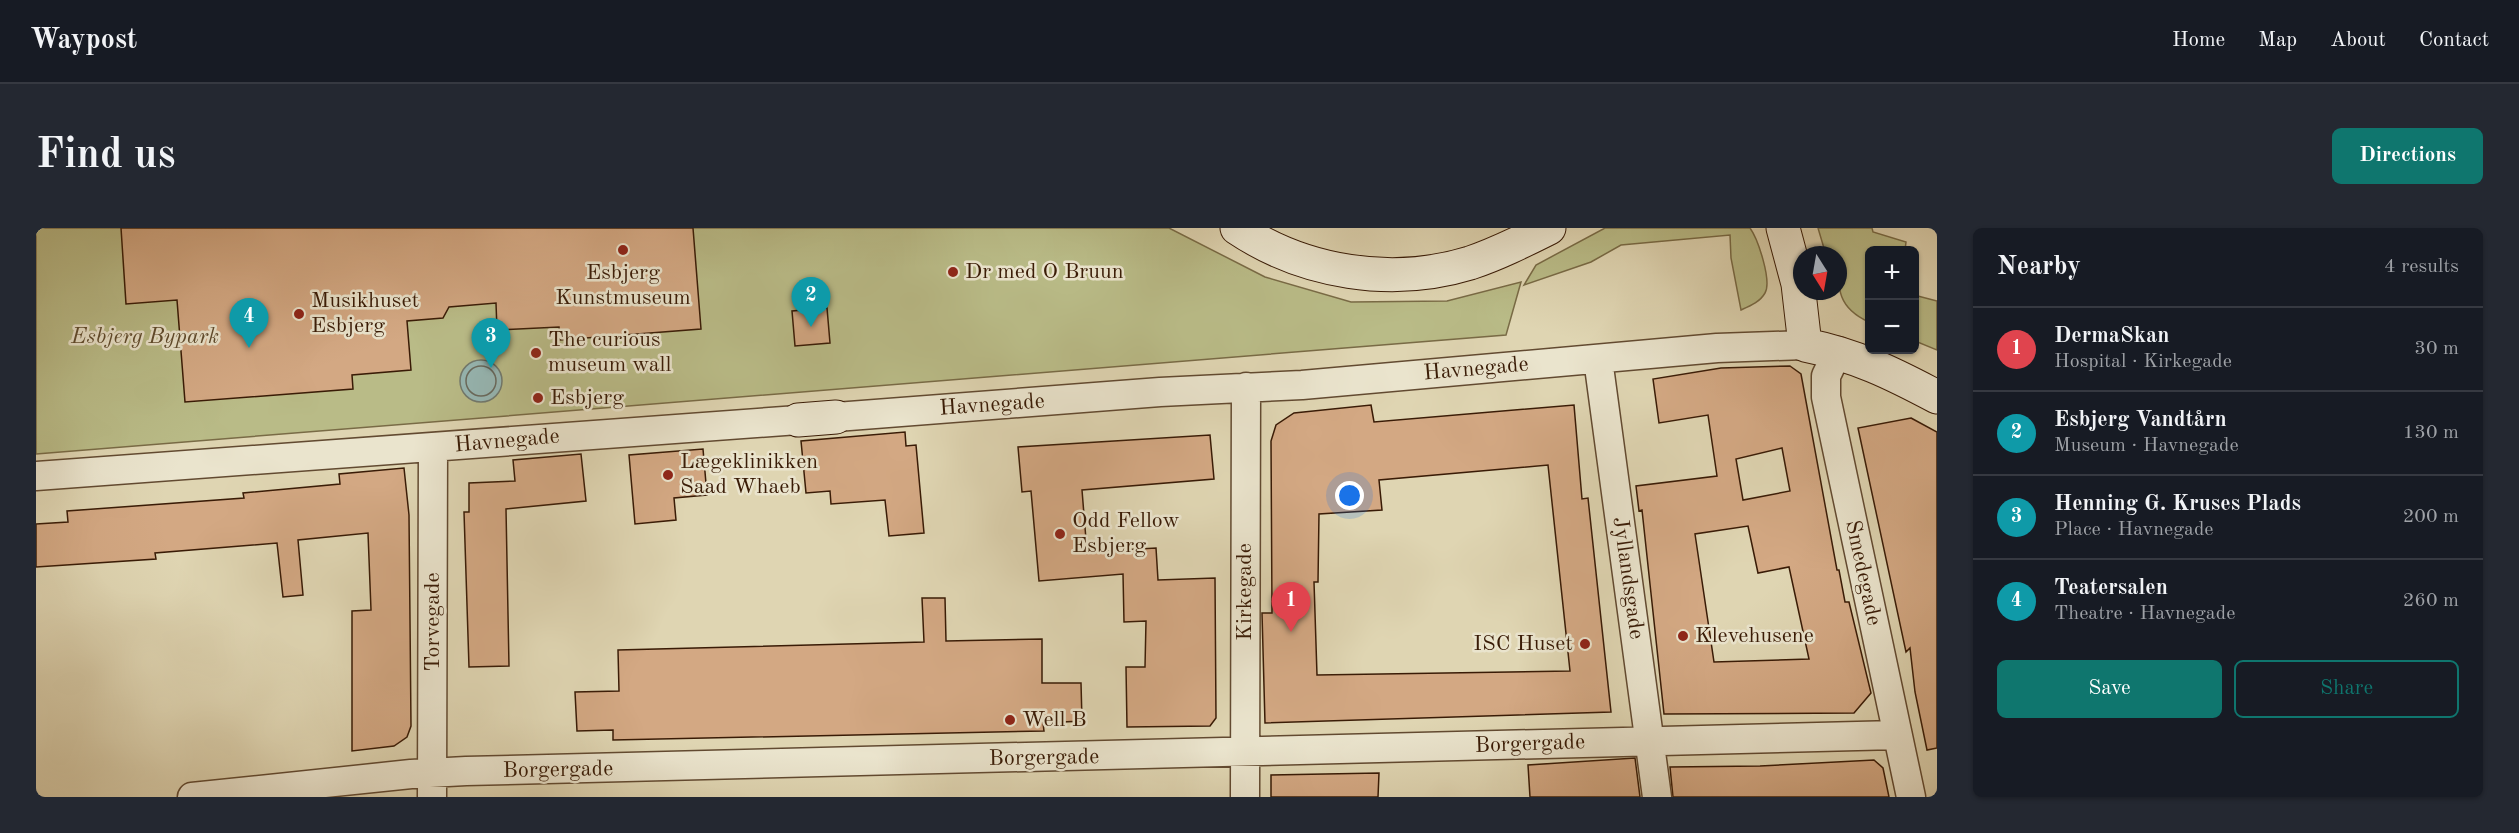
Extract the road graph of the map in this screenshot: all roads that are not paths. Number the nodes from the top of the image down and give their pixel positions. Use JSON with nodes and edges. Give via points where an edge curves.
{"nodes":[{"id":1,"x":1237,"y":228,"type":"edge"},
{"id":2,"x":1550,"y":228,"type":"edge"},
{"id":3,"x":1783,"y":228,"type":"edge"},
{"id":4,"x":1805,"y":345,"type":"junction"},
{"id":5,"x":1838,"y":351,"type":"junction"},
{"id":6,"x":1598,"y":359,"type":"junction"},
{"id":7,"x":1246,"y":387,"type":"junction"},
{"id":8,"x":1937,"y":397,"type":"edge"},
{"id":9,"x":836,"y":417,"type":"joint"},
{"id":10,"x":798,"y":420,"type":"joint"},
{"id":11,"x":433,"y":447,"type":"junction"},
{"id":12,"x":36,"y":476,"type":"edge"},
{"id":13,"x":1897,"y":735,"type":"junction"},
{"id":14,"x":1650,"y":740,"type":"junction"},
{"id":15,"x":1245,"y":753,"type":"junction"},
{"id":16,"x":425,"y":782,"type":"edge"},
{"id":17,"x":192,"y":797,"type":"edge"},
{"id":18,"x":1245,"y":797,"type":"edge"},
{"id":19,"x":1657,"y":797,"type":"edge"},
{"id":20,"x":1911,"y":797,"type":"edge"}],
"edges":[{"from":1,"to":2,"type":"street","via":[[1258,243],[1297,259],[1339,270],[1383,275],[1469,263]]},
{"from":3,"to":4,"type":"street","via":[[1798,284]]},
{"from":4,"to":5,"type":"street","name":"Havnegade"},
{"from":4,"to":6,"type":"street","name":"Havnegade"},
{"from":5,"to":8,"type":"street","name":"Havnegade","via":[[1882,368]]},
{"from":5,"to":13,"type":"street","name":"Smedegade","via":[[1826,376],[1826,397]]},
{"from":6,"to":7,"type":"street","name":"Havnegade"},
{"from":6,"to":14,"type":"street","name":"Jyllandsgade"},
{"from":7,"to":9,"type":"street","name":"Havnegade"},
{"from":7,"to":15,"type":"street","name":"Kirkegade"},
{"from":9,"to":10,"type":"street","name":"Havnegade"},
{"from":10,"to":11,"type":"street","name":"Havnegade"},
{"from":11,"to":12,"type":"street","name":"Havnegade"},
{"from":11,"to":16,"type":"street","name":"Torvegade"},
{"from":13,"to":14,"type":"street","name":"Borgergade"},
{"from":13,"to":20,"type":"street","name":"Smedegade"},
{"from":14,"to":15,"type":"street","name":"Borgergade"},
{"from":14,"to":19,"type":"street","name":"Jyllandsgade"},
{"from":15,"to":16,"type":"street","name":"Borgergade","via":[[466,771]]},
{"from":15,"to":18,"type":"street","name":"Kirkegade"},
{"from":16,"to":17,"type":"street","name":"Borgergade"}]}
